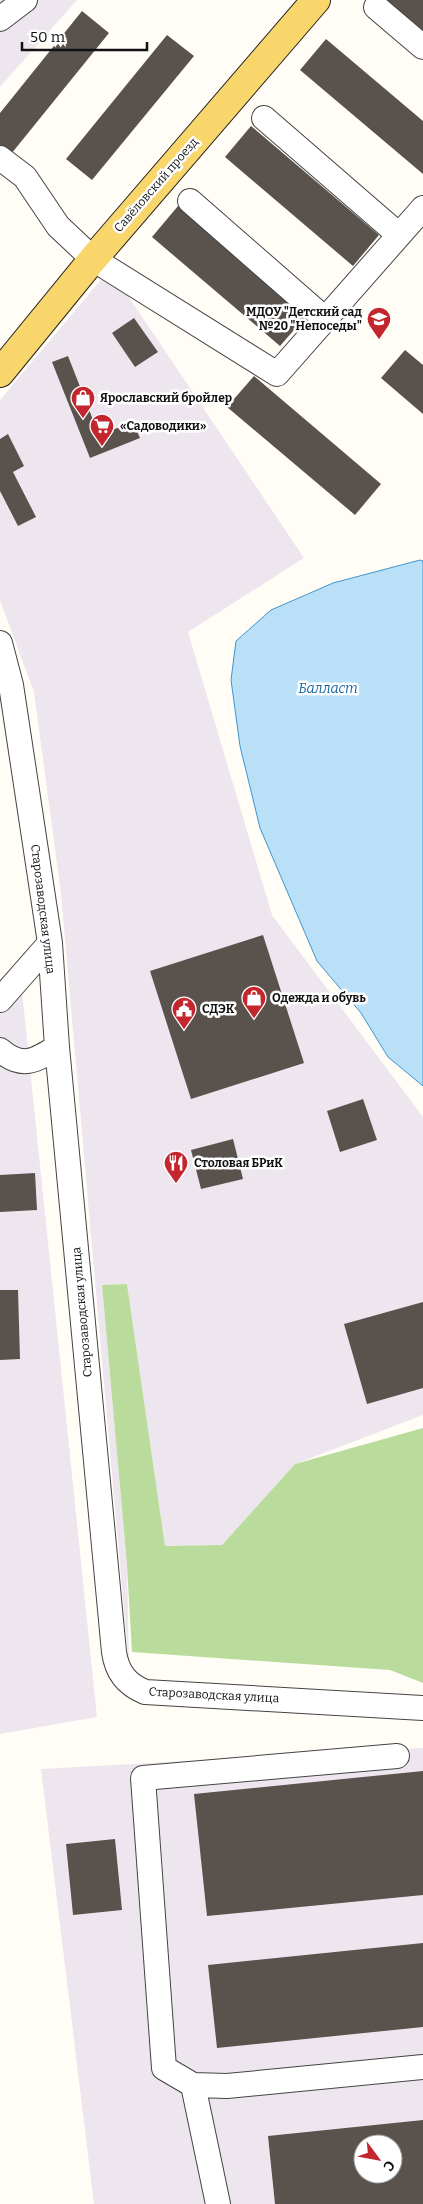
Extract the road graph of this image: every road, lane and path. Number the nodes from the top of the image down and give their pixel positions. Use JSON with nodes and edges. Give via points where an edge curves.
{"nodes":[{"id":1,"x":25,"y":0,"type":"edge"},
{"id":2,"x":316,"y":0,"type":"edge"},
{"id":3,"x":376,"y":7,"type":"dead end"},
{"id":4,"x":0,"y":19,"type":"edge"},
{"id":5,"x":423,"y":47,"type":"edge"},
{"id":6,"x":264,"y":118,"type":"dead end"},
{"id":7,"x":0,"y":158,"type":"edge"},
{"id":8,"x":190,"y":201,"type":"dead end"},
{"id":9,"x":423,"y":208,"type":"edge"},
{"id":10,"x":399,"y":235,"type":"junction"},
{"id":11,"x":93,"y":259,"type":"junction"},
{"id":12,"x":326,"y":319,"type":"junction"},
{"id":13,"x":0,"y":373,"type":"edge"},
{"id":14,"x":0,"y":643,"type":"edge"},
{"id":15,"x":50,"y":943,"type":"junction"},
{"id":16,"x":0,"y":1000,"type":"edge"},
{"id":17,"x":57,"y":1047,"type":"junction"},
{"id":18,"x":0,"y":1050,"type":"edge"},
{"id":19,"x":423,"y":1708,"type":"edge"},
{"id":20,"x":397,"y":1756,"type":"dead end"},
{"id":21,"x":423,"y":2067,"type":"edge"},
{"id":22,"x":193,"y":2085,"type":"junction"},
{"id":23,"x":218,"y":2204,"type":"edge"}],
"edges":[{"from":1,"to":4,"type":"street"},
{"from":2,"to":11,"type":"main road","name":"Савёловский проезд"},
{"from":3,"to":5,"type":"street"},
{"from":6,"to":10,"type":"street"},
{"from":7,"to":11,"type":"street","via":[[25,177],[58,226]]},
{"from":8,"to":12,"type":"street"},
{"from":9,"to":10,"type":"street"},
{"from":10,"to":12,"type":"street"},
{"from":11,"to":12,"type":"street","via":[[277,374]]},
{"from":11,"to":13,"type":"main road","name":"Савёловский проезд"},
{"from":14,"to":15,"type":"street","name":"Старозаводская улица","via":[[11,685]]},
{"from":15,"to":16,"type":"street"},
{"from":15,"to":17,"type":"street","name":"Старозаводская улица"},
{"from":17,"to":18,"type":"street","via":[[38,1059],[24,1062],[8,1057]]},
{"from":17,"to":19,"type":"street","name":"Старозаводская улица","via":[[114,1652],[122,1676],[145,1692]]},
{"from":20,"to":22,"type":"street","via":[[143,1778],[164,2068]]},
{"from":21,"to":22,"type":"street","via":[[227,2086]]},
{"from":22,"to":23,"type":"street"}]}
